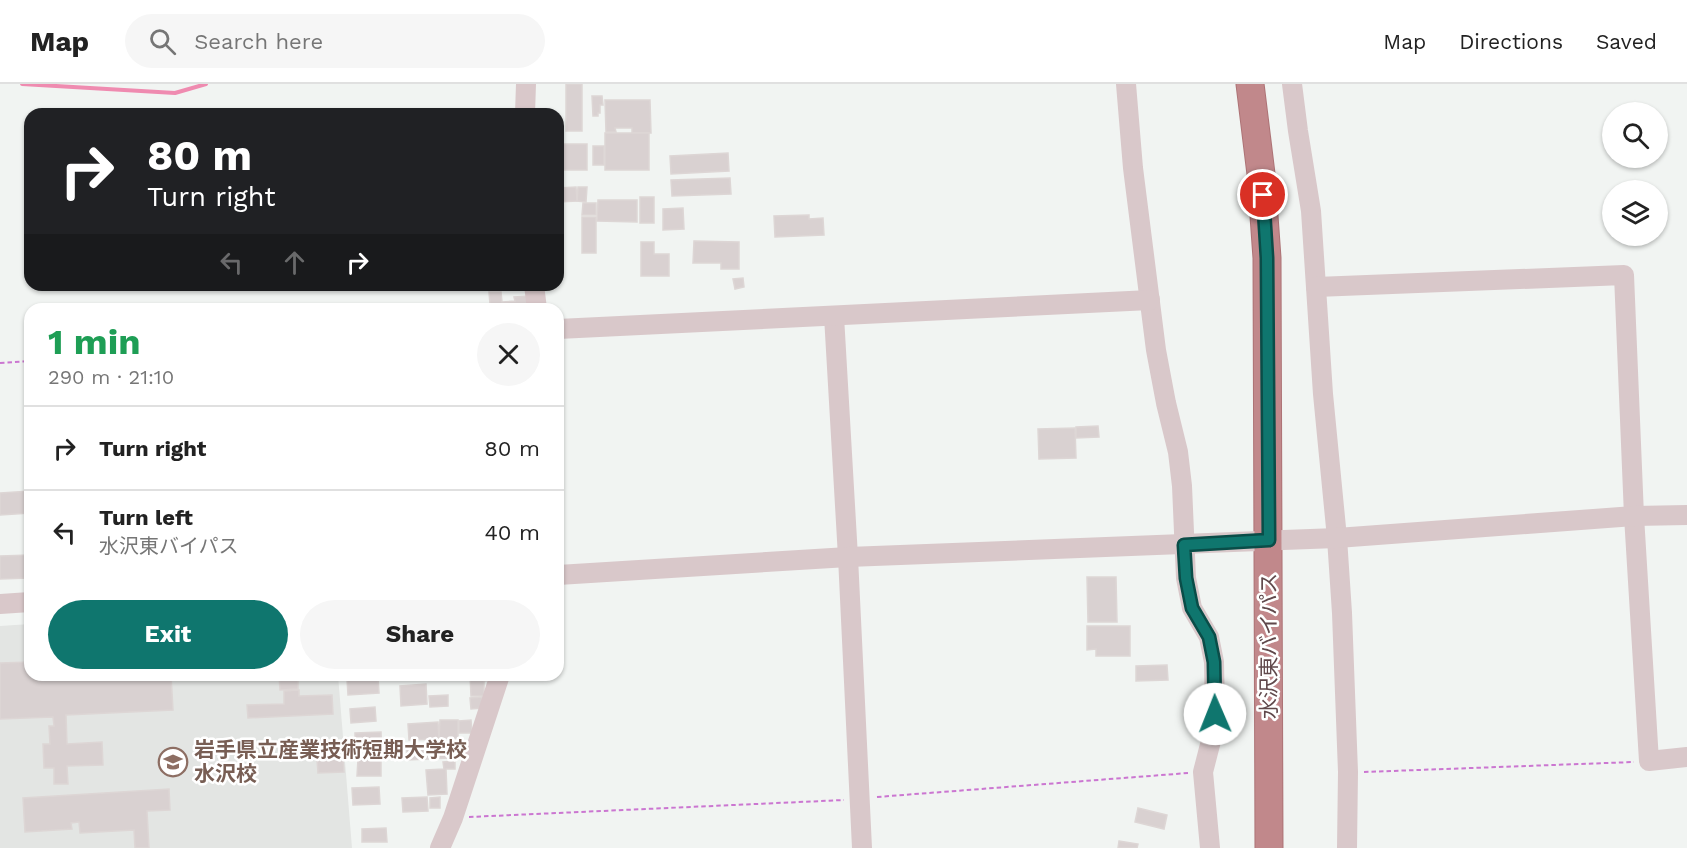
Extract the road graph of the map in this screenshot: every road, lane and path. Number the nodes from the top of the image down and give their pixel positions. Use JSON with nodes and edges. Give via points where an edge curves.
{"nodes":[{"id":1,"x":526,"y":84,"type":"edge"},
{"id":2,"x":1126,"y":84,"type":"edge"},
{"id":3,"x":1250,"y":84,"type":"edge"},
{"id":4,"x":1292,"y":84,"type":"edge"},
{"id":5,"x":525,"y":108,"type":"edge"},
{"id":6,"x":1316,"y":286,"type":"junction"},
{"id":7,"x":1150,"y":300,"type":"junction"},
{"id":8,"x":834,"y":316,"type":"junction"},
{"id":9,"x":564,"y":329,"type":"edge"},
{"id":10,"x":24,"y":362,"type":"edge"},
{"id":11,"x":0,"y":363,"type":"edge"},
{"id":12,"x":1687,"y":515,"type":"edge"},
{"id":13,"x":1634,"y":516,"type":"junction"},
{"id":14,"x":1337,"y":538,"type":"junction"},
{"id":15,"x":1269,"y":540,"type":"junction"},
{"id":16,"x":1184,"y":545,"type":"junction"},
{"id":17,"x":848,"y":557,"type":"junction"},
{"id":18,"x":564,"y":575,"type":"edge"},
{"id":19,"x":24,"y":602,"type":"edge"},
{"id":20,"x":0,"y":604,"type":"edge"},
{"id":21,"x":498,"y":681,"type":"edge"},
{"id":22,"x":1687,"y":757,"type":"edge"},
{"id":23,"x":1649,"y":761,"type":"junction"},
{"id":24,"x":1203,"y":772,"type":"junction"},
{"id":25,"x":1348,"y":772,"type":"junction"},
{"id":26,"x":860,"y":799,"type":"junction"},
{"id":27,"x":453,"y":818,"type":"junction"},
{"id":28,"x":440,"y":848,"type":"edge"},
{"id":29,"x":862,"y":848,"type":"edge"},
{"id":30,"x":1210,"y":848,"type":"edge"},
{"id":31,"x":1269,"y":848,"type":"edge"},
{"id":32,"x":1347,"y":848,"type":"edge"}],
"edges":[{"from":1,"to":5,"type":"street"},
{"from":2,"to":7,"type":"street"},
{"from":3,"to":15,"type":"highway","name":"水沢東バイパス","via":[[1262,174],[1267,258]]},
{"from":4,"to":6,"type":"street","via":[[1311,211]]},
{"from":6,"to":13,"type":"street","via":[[1624,275]]},
{"from":6,"to":14,"type":"street"},
{"from":7,"to":8,"type":"street"},
{"from":7,"to":16,"type":"street","via":[[1156,350],[1178,452]]},
{"from":8,"to":9,"type":"street"},
{"from":8,"to":17,"type":"street"},
{"from":10,"to":11,"type":"path"},
{"from":12,"to":13,"type":"street"},
{"from":13,"to":14,"type":"street"},
{"from":13,"to":23,"type":"street"},
{"from":14,"to":15,"type":"street"},
{"from":14,"to":25,"type":"street"},
{"from":15,"to":16,"type":"street"},
{"from":15,"to":31,"type":"highway","name":"水沢東バイパス"},
{"from":16,"to":17,"type":"street"},
{"from":16,"to":24,"type":"street","via":[[1192,608],[1209,637],[1214,662],[1215,714]]},
{"from":17,"to":18,"type":"street"},
{"from":17,"to":26,"type":"street"},
{"from":19,"to":20,"type":"street"},
{"from":21,"to":27,"type":"street"},
{"from":22,"to":23,"type":"street"},
{"from":23,"to":25,"type":"path"},
{"from":24,"to":26,"type":"path"},
{"from":24,"to":30,"type":"street"},
{"from":25,"to":32,"type":"street"},
{"from":26,"to":27,"type":"path"},
{"from":26,"to":29,"type":"street"},
{"from":27,"to":28,"type":"street"}]}
